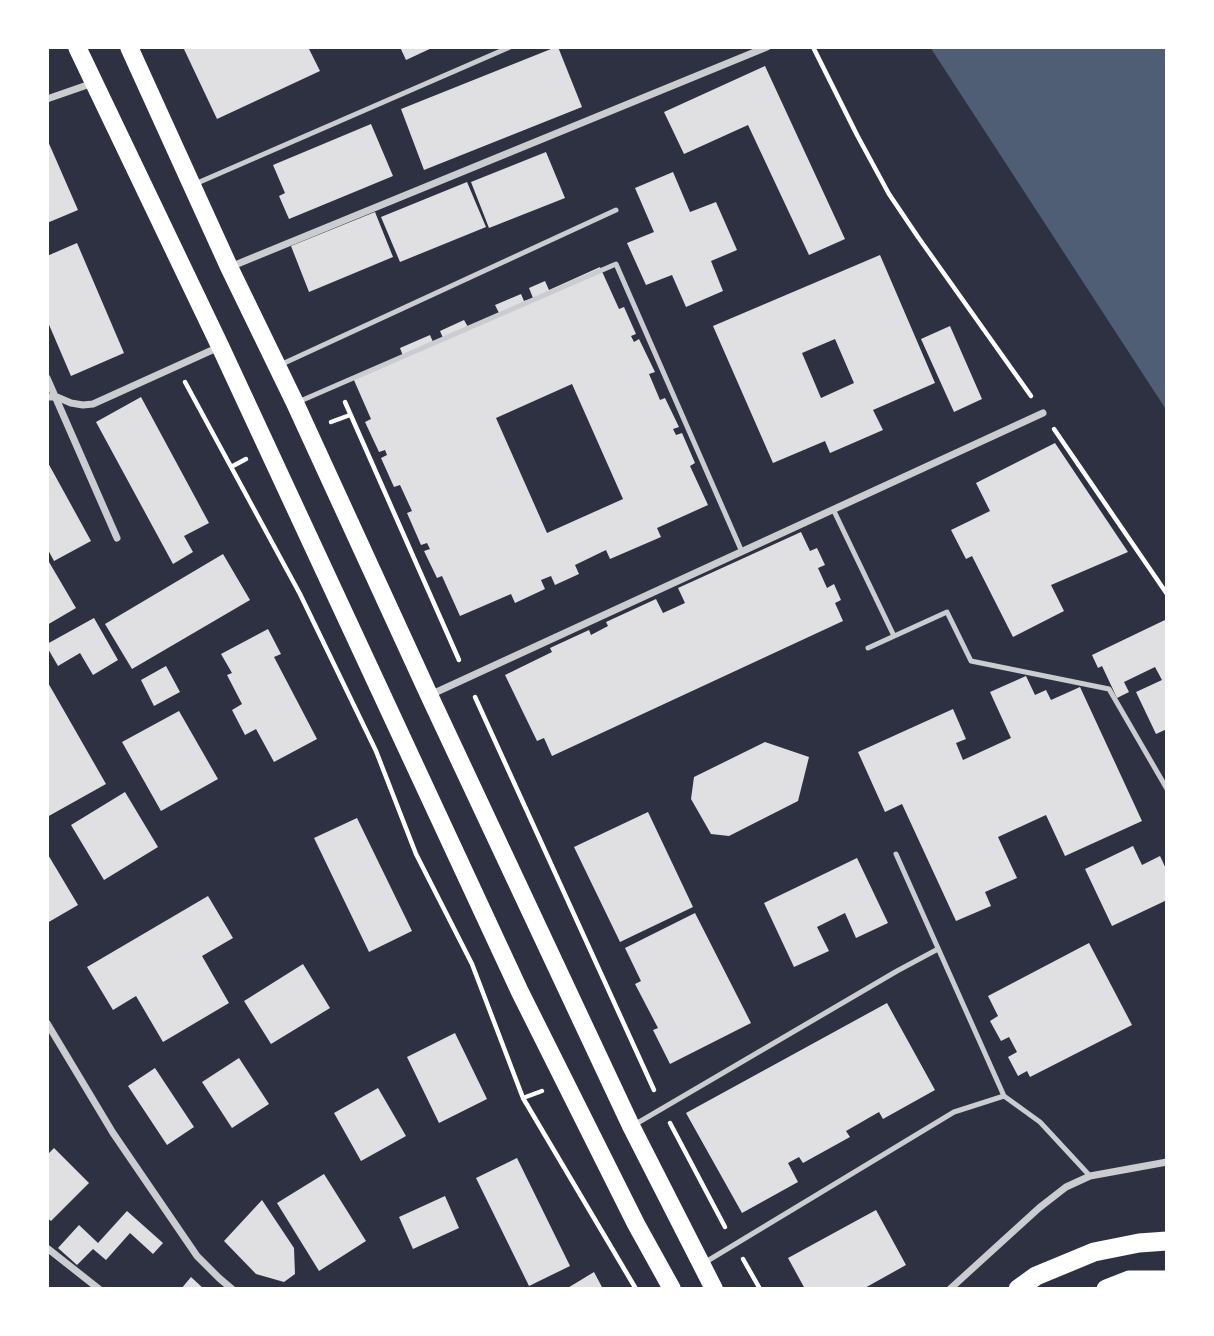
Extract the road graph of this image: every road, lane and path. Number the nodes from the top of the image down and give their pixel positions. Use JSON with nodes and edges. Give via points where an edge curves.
{"nodes":[{"id":1,"x":77,"y":47,"type":"edge"},
{"id":2,"x":129,"y":47,"type":"edge"},
{"id":3,"x":510,"y":47,"type":"edge"},
{"id":4,"x":766,"y":47,"type":"edge"},
{"id":5,"x":813,"y":47,"type":"edge"},
{"id":6,"x":94,"y":83,"type":"junction"},
{"id":7,"x":47,"y":99,"type":"edge"},
{"id":8,"x":192,"y":185,"type":"junction"},
{"id":9,"x":616,"y":210,"type":"dead end"},
{"id":10,"x":229,"y":267,"type":"junction"},
{"id":11,"x":220,"y":346,"type":"junction"},
{"id":12,"x":176,"y":366,"type":"junction"},
{"id":13,"x":277,"y":366,"type":"junction"},
{"id":14,"x":47,"y":378,"type":"edge"},
{"id":15,"x":338,"y":385,"type":"junction"},
{"id":16,"x":47,"y":397,"type":"edge"},
{"id":17,"x":57,"y":397,"type":"junction"},
{"id":18,"x":295,"y":403,"type":"junction"},
{"id":19,"x":1043,"y":413,"type":"junction"},
{"id":20,"x":833,"y":509,"type":"junction"},
{"id":21,"x":117,"y":538,"type":"dead end"},
{"id":22,"x":743,"y":552,"type":"junction"},
{"id":23,"x":1167,"y":594,"type":"edge"},
{"id":24,"x":894,"y":636,"type":"junction"},
{"id":25,"x":868,"y":648,"type":"dead end"},
{"id":26,"x":467,"y":678,"type":"junction"},
{"id":27,"x":429,"y":695,"type":"junction"},
{"id":28,"x":1167,"y":789,"type":"edge"},
{"id":29,"x":896,"y":854,"type":"dead end"},
{"id":30,"x":938,"y":949,"type":"junction"},
{"id":31,"x":47,"y":1023,"type":"edge"},
{"id":32,"x":1004,"y":1096,"type":"junction"},
{"id":33,"x":662,"y":1108,"type":"junction"},
{"id":34,"x":631,"y":1126,"type":"junction"},
{"id":35,"x":1167,"y":1161,"type":"edge"},
{"id":36,"x":1090,"y":1176,"type":"junction"},
{"id":37,"x":1167,"y":1241,"type":"edge"},
{"id":38,"x":734,"y":1244,"type":"junction"},
{"id":39,"x":47,"y":1248,"type":"edge"},
{"id":40,"x":701,"y":1265,"type":"junction"},
{"id":41,"x":1167,"y":1280,"type":"edge"},
{"id":42,"x":99,"y":1289,"type":"edge"},
{"id":43,"x":232,"y":1289,"type":"edge"},
{"id":44,"x":636,"y":1289,"type":"edge"},
{"id":45,"x":672,"y":1289,"type":"edge"},
{"id":46,"x":714,"y":1289,"type":"edge"},
{"id":47,"x":760,"y":1289,"type":"edge"},
{"id":48,"x":950,"y":1289,"type":"edge"},
{"id":49,"x":1018,"y":1289,"type":"edge"},
{"id":50,"x":1106,"y":1289,"type":"edge"}],
"edges":[{"from":1,"to":6,"type":"main road"},
{"from":2,"to":8,"type":"main road"},
{"from":3,"to":8,"type":"lane"},
{"from":4,"to":10,"type":"street"},
{"from":5,"to":19,"type":"path","via":[[889,194]]},
{"from":6,"to":7,"type":"street"},
{"from":6,"to":11,"type":"main road"},
{"from":8,"to":10,"type":"main road"},
{"from":9,"to":13,"type":"lane"},
{"from":10,"to":13,"type":"main road"},
{"from":11,"to":12,"type":"street"},
{"from":11,"to":45,"type":"main road","via":[[520,992]]},
{"from":12,"to":17,"type":"street","via":[[93,404]]},
{"from":12,"to":44,"type":"path","via":[[300,594],[376,751],[416,854],[472,964],[523,1098]]},
{"from":13,"to":18,"type":"main road"},
{"from":14,"to":17,"type":"street"},
{"from":15,"to":18,"type":"lane"},
{"from":15,"to":22,"type":"lane","via":[[616,264]]},
{"from":15,"to":26,"type":"path"},
{"from":16,"to":17,"type":"street"},
{"from":17,"to":21,"type":"street"},
{"from":18,"to":27,"type":"main road"},
{"from":19,"to":20,"type":"street"},
{"from":19,"to":23,"type":"path"},
{"from":20,"to":22,"type":"street"},
{"from":20,"to":24,"type":"lane"},
{"from":22,"to":26,"type":"street"},
{"from":24,"to":25,"type":"lane"},
{"from":24,"to":28,"type":"lane","via":[[947,612],[971,661],[1110,689]]},
{"from":26,"to":27,"type":"street"},
{"from":26,"to":33,"type":"path"},
{"from":27,"to":34,"type":"main road"},
{"from":29,"to":30,"type":"lane"},
{"from":30,"to":32,"type":"lane"},
{"from":30,"to":33,"type":"lane"},
{"from":31,"to":43,"type":"street","via":[[113,1133],[197,1256]]},
{"from":32,"to":36,"type":"lane","via":[[1040,1122]]},
{"from":32,"to":38,"type":"lane","via":[[954,1112]]},
{"from":33,"to":34,"type":"lane"},
{"from":33,"to":38,"type":"path"},
{"from":34,"to":40,"type":"main road"},
{"from":35,"to":36,"type":"street"},
{"from":36,"to":48,"type":"street","via":[[1039,1208]]},
{"from":37,"to":49,"type":"highway","via":[[1094,1252],[1036,1276]]},
{"from":38,"to":40,"type":"lane"},
{"from":38,"to":47,"type":"path"},
{"from":39,"to":42,"type":"street"},
{"from":40,"to":46,"type":"main road"},
{"from":41,"to":50,"type":"highway","via":[[1129,1280]]}]}
